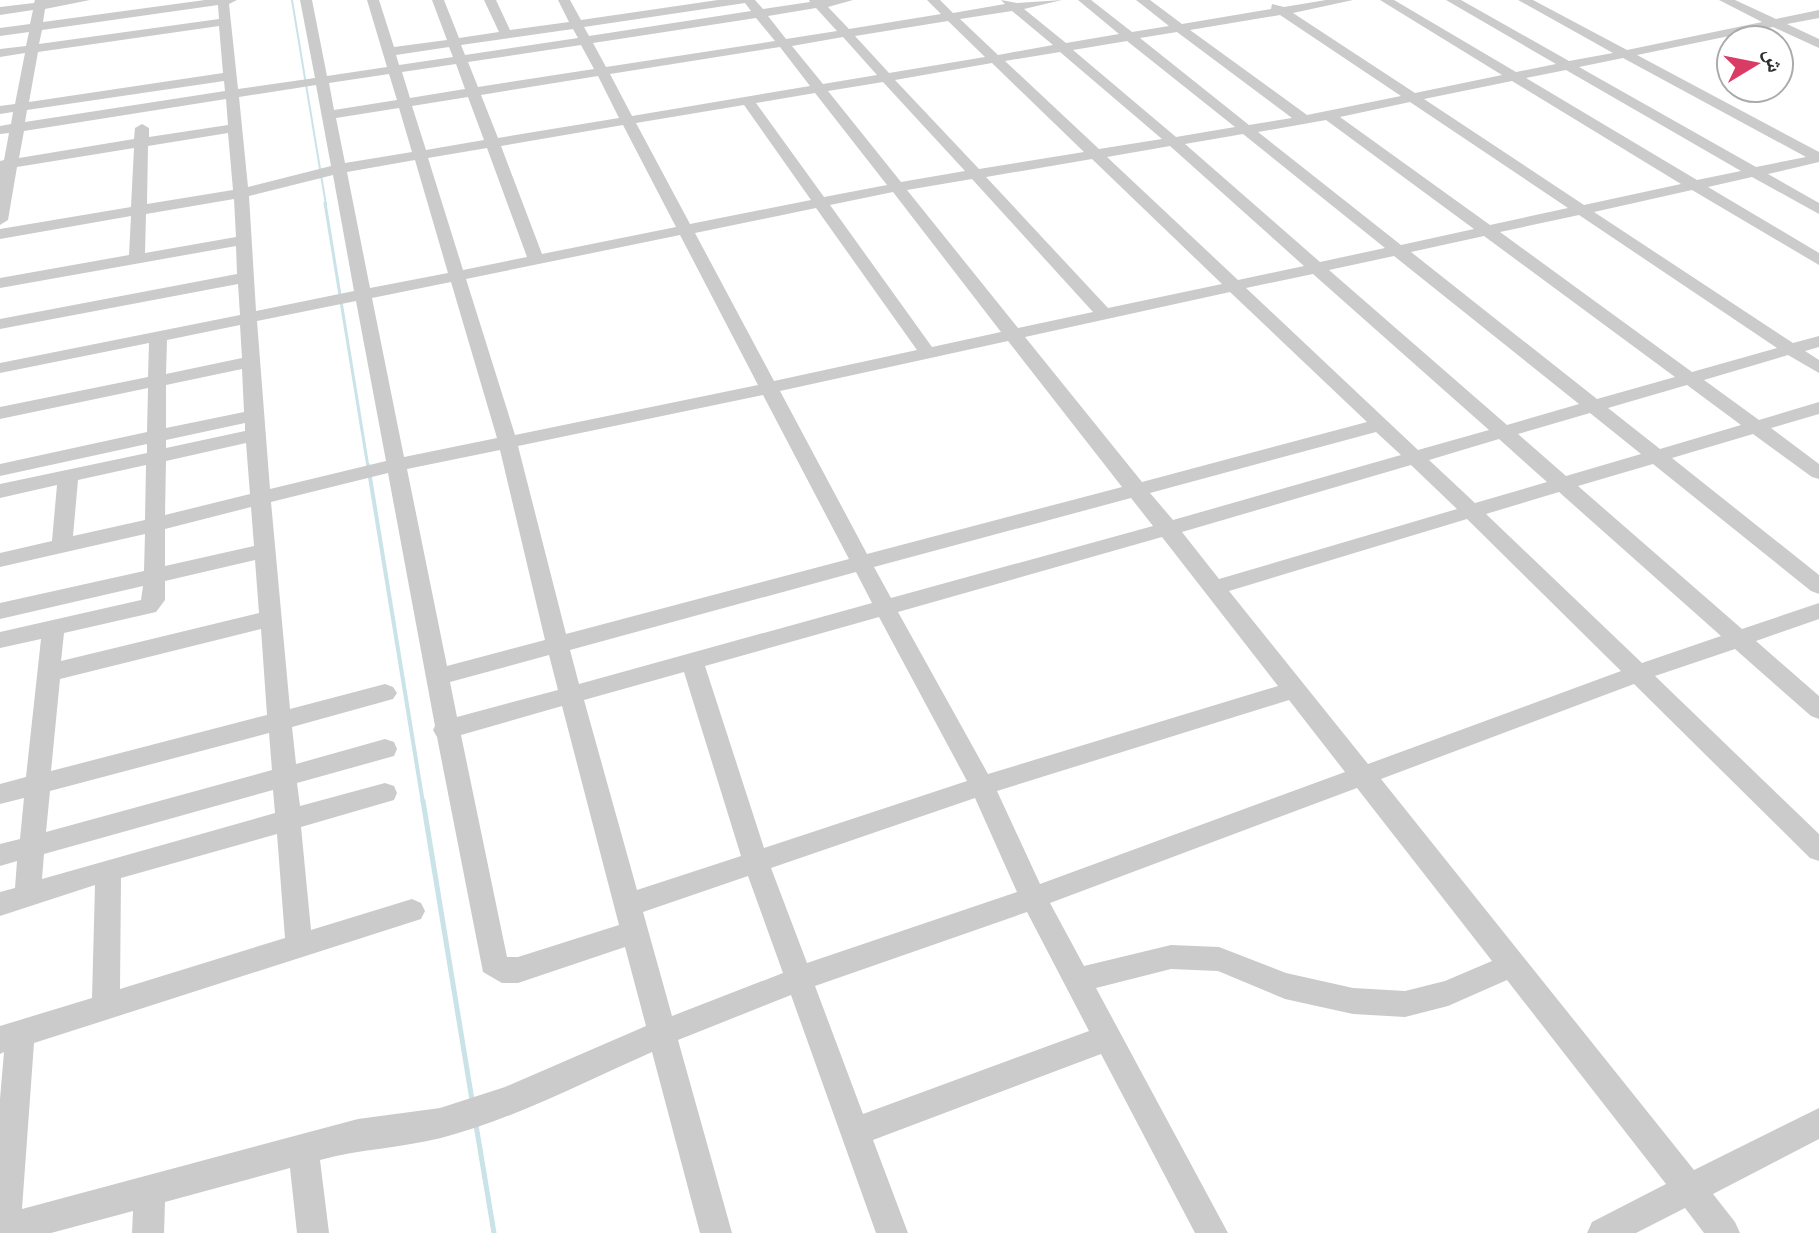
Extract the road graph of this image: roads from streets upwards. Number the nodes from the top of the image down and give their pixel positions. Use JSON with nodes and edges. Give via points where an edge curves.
{"nodes":[{"id":1,"x":84,"y":0,"type":"edge"},
{"id":2,"x":107,"y":0,"type":"edge"},
{"id":3,"x":306,"y":0,"type":"edge"},
{"id":4,"x":373,"y":0,"type":"edge"},
{"id":5,"x":438,"y":0,"type":"edge"},
{"id":6,"x":490,"y":0,"type":"edge"},
{"id":7,"x":564,"y":0,"type":"edge"},
{"id":8,"x":742,"y":0,"type":"edge"},
{"id":9,"x":847,"y":0,"type":"edge"},
{"id":10,"x":933,"y":0,"type":"edge"},
{"id":11,"x":1056,"y":0,"type":"edge"},
{"id":12,"x":1084,"y":0,"type":"edge"},
{"id":13,"x":1142,"y":0,"type":"edge"},
{"id":14,"x":1265,"y":0,"type":"edge"},
{"id":15,"x":1347,"y":0,"type":"edge"},
{"id":16,"x":1386,"y":0,"type":"edge"},
{"id":17,"x":1452,"y":0,"type":"edge"},
{"id":18,"x":1524,"y":0,"type":"edge"},
{"id":19,"x":1725,"y":0,"type":"edge"},
{"id":20,"x":1805,"y":0,"type":"edge"},
{"id":21,"x":226,"y":1,"type":"edge"},
{"id":22,"x":817,"y":2,"type":"edge"},
{"id":23,"x":40,"y":3,"type":"edge"},
{"id":24,"x":1011,"y":3,"type":"edge"},
{"id":25,"x":680,"y":4,"type":"edge"},
{"id":26,"x":1819,"y":6,"type":"edge"},
{"id":27,"x":755,"y":7,"type":"edge"},
{"id":28,"x":0,"y":11,"type":"edge"},
{"id":29,"x":1282,"y":11,"type":"junction"},
{"id":30,"x":1819,"y":14,"type":"edge"},
{"id":31,"x":106,"y":18,"type":"junction"},
{"id":32,"x":952,"y":18,"type":"junction"},
{"id":33,"x":225,"y":22,"type":"junction"},
{"id":34,"x":1776,"y":24,"type":"joint"},
{"id":35,"x":35,"y":27,"type":"junction"},
{"id":36,"x":1181,"y":28,"type":"junction"},
{"id":37,"x":697,"y":29,"type":"junction"},
{"id":38,"x":0,"y":32,"type":"edge"},
{"id":39,"x":581,"y":32,"type":"junction"},
{"id":40,"x":1795,"y":33,"type":"edge"},
{"id":41,"x":506,"y":34,"type":"junction"},
{"id":42,"x":847,"y":35,"type":"junction"},
{"id":43,"x":1130,"y":37,"type":"junction"},
{"id":44,"x":1715,"y":37,"type":"edge"},
{"id":45,"x":104,"y":38,"type":"junction"},
{"id":46,"x":454,"y":42,"type":"junction"},
{"id":47,"x":1819,"y":44,"type":"edge"},
{"id":48,"x":785,"y":45,"type":"junction"},
{"id":49,"x":32,"y":48,"type":"junction"},
{"id":50,"x":1061,"y":48,"type":"junction"},
{"id":51,"x":0,"y":53,"type":"edge"},
{"id":52,"x":1628,"y":55,"type":"junction"},
{"id":53,"x":460,"y":59,"type":"junction"},
{"id":54,"x":995,"y":59,"type":"junction"},
{"id":55,"x":392,"y":61,"type":"junction"},
{"id":56,"x":599,"y":66,"type":"junction"},
{"id":57,"x":1570,"y":67,"type":"junction"},
{"id":58,"x":229,"y":76,"type":"junction"},
{"id":59,"x":884,"y":77,"type":"junction"},
{"id":60,"x":1516,"y":78,"type":"junction"},
{"id":61,"x":323,"y":80,"type":"junction"},
{"id":62,"x":470,"y":86,"type":"junction"},
{"id":63,"x":819,"y":88,"type":"junction"},
{"id":64,"x":231,"y":94,"type":"junction"},
{"id":65,"x":404,"y":97,"type":"junction"},
{"id":66,"x":1413,"y":98,"type":"junction"},
{"id":67,"x":747,"y":100,"type":"junction"},
{"id":68,"x":22,"y":106,"type":"junction"},
{"id":69,"x":144,"y":108,"type":"junction"},
{"id":70,"x":327,"y":109,"type":"junction"},
{"id":71,"x":0,"y":110,"type":"edge"},
{"id":72,"x":1329,"y":115,"type":"junction"},
{"id":73,"x":1304,"y":120,"type":"junction"},
{"id":74,"x":628,"y":121,"type":"junction"},
{"id":75,"x":18,"y":128,"type":"junction"},
{"id":76,"x":234,"y":128,"type":"junction"},
{"id":77,"x":0,"y":130,"type":"edge"},
{"id":78,"x":1248,"y":130,"type":"junction"},
{"id":79,"x":141,"y":142,"type":"junction"},
{"id":80,"x":492,"y":143,"type":"junction"},
{"id":81,"x":1175,"y":143,"type":"junction"},
{"id":82,"x":423,"y":155,"type":"junction"},
{"id":83,"x":1096,"y":155,"type":"junction"},
{"id":84,"x":1819,"y":158,"type":"edge"},
{"id":85,"x":6,"y":164,"type":"edge"},
{"id":86,"x":338,"y":169,"type":"junction"},
{"id":87,"x":975,"y":172,"type":"junction"},
{"id":88,"x":1756,"y":173,"type":"junction"},
{"id":89,"x":1695,"y":186,"type":"junction"},
{"id":90,"x":897,"y":187,"type":"junction"},
{"id":91,"x":241,"y":193,"type":"junction"},
{"id":92,"x":2,"y":198,"type":"edge"},
{"id":93,"x":821,"y":202,"type":"junction"},
{"id":94,"x":1819,"y":209,"type":"edge"},
{"id":95,"x":140,"y":210,"type":"junction"},
{"id":96,"x":1582,"y":211,"type":"junction"},
{"id":97,"x":0,"y":220,"type":"edge"},
{"id":98,"x":685,"y":228,"type":"junction"},
{"id":99,"x":1486,"y":231,"type":"junction"},
{"id":100,"x":0,"y":234,"type":"edge"},
{"id":101,"x":244,"y":240,"type":"junction"},
{"id":102,"x":1395,"y":251,"type":"junction"},
{"id":103,"x":536,"y":258,"type":"junction"},
{"id":104,"x":137,"y":259,"type":"junction"},
{"id":105,"x":1819,"y":260,"type":"edge"},
{"id":106,"x":1315,"y":268,"type":"junction"},
{"id":107,"x":458,"y":274,"type":"junction"},
{"id":108,"x":247,"y":277,"type":"junction"},
{"id":109,"x":0,"y":283,"type":"edge"},
{"id":110,"x":1231,"y":286,"type":"junction"},
{"id":111,"x":362,"y":293,"type":"junction"},
{"id":112,"x":1103,"y":313,"type":"junction"},
{"id":113,"x":248,"y":317,"type":"junction"},
{"id":114,"x":0,"y":324,"type":"edge"},
{"id":115,"x":1013,"y":333,"type":"junction"},
{"id":116,"x":158,"y":336,"type":"junction"},
{"id":117,"x":1819,"y":341,"type":"edge"},
{"id":118,"x":1790,"y":349,"type":"junction"},
{"id":119,"x":928,"y":353,"type":"junction"},
{"id":120,"x":250,"y":362,"type":"junction"},
{"id":121,"x":0,"y":368,"type":"edge"},
{"id":122,"x":1819,"y":368,"type":"edge"},
{"id":123,"x":1688,"y":377,"type":"junction"},
{"id":124,"x":157,"y":381,"type":"junction"},
{"id":125,"x":768,"y":388,"type":"junction"},
{"id":126,"x":1593,"y":405,"type":"junction"},
{"id":127,"x":1819,"y":408,"type":"edge"},
{"id":128,"x":0,"y":413,"type":"edge"},
{"id":129,"x":255,"y":425,"type":"junction"},
{"id":130,"x":1379,"y":425,"type":"junction"},
{"id":131,"x":1756,"y":427,"type":"junction"},
{"id":132,"x":1502,"y":431,"type":"junction"},
{"id":133,"x":508,"y":443,"type":"junction"},
{"id":134,"x":157,"y":446,"type":"junction"},
{"id":135,"x":1412,"y":456,"type":"junction"},
{"id":136,"x":1657,"y":456,"type":"junction"},
{"id":137,"x":397,"y":466,"type":"junction"},
{"id":138,"x":0,"y":470,"type":"edge"},
{"id":139,"x":1819,"y":473,"type":"edge"},
{"id":140,"x":68,"y":476,"type":"junction"},
{"id":141,"x":1561,"y":484,"type":"junction"},
{"id":142,"x":1136,"y":490,"type":"junction"},
{"id":143,"x":0,"y":491,"type":"edge"},
{"id":144,"x":262,"y":499,"type":"junction"},
{"id":145,"x":1471,"y":511,"type":"junction"},
{"id":146,"x":155,"y":525,"type":"junction"},
{"id":147,"x":1167,"y":529,"type":"junction"},
{"id":148,"x":62,"y":546,"type":"junction"},
{"id":149,"x":266,"y":550,"type":"junction"},
{"id":150,"x":0,"y":560,"type":"edge"},
{"id":151,"x":861,"y":563,"type":"junction"},
{"id":152,"x":154,"y":576,"type":"junction"},
{"id":153,"x":1819,"y":586,"type":"edge"},
{"id":154,"x":1213,"y":588,"type":"junction"},
{"id":155,"x":885,"y":608,"type":"junction"},
{"id":156,"x":0,"y":611,"type":"edge"},
{"id":157,"x":1819,"y":611,"type":"edge"},
{"id":158,"x":271,"y":618,"type":"junction"},
{"id":159,"x":53,"y":628,"type":"junction"},
{"id":160,"x":0,"y":640,"type":"edge"},
{"id":161,"x":1737,"y":640,"type":"junction"},
{"id":162,"x":557,"y":644,"type":"junction"},
{"id":163,"x":692,"y":661,"type":"junction"},
{"id":164,"x":49,"y":673,"type":"junction"},
{"id":165,"x":1637,"y":674,"type":"junction"},
{"id":166,"x":436,"y":677,"type":"junction"},
{"id":167,"x":1294,"y":690,"type":"junction"},
{"id":168,"x":385,"y":693,"type":"dead end"},
{"id":169,"x":571,"y":695,"type":"junction"},
{"id":170,"x":1819,"y":710,"type":"edge"},
{"id":171,"x":280,"y":721,"type":"junction"},
{"id":172,"x":445,"y":730,"type":"junction"},
{"id":173,"x":385,"y":749,"type":"dead end"},
{"id":174,"x":1361,"y":775,"type":"junction"},
{"id":175,"x":285,"y":777,"type":"junction"},
{"id":176,"x":38,"y":784,"type":"junction"},
{"id":177,"x":982,"y":786,"type":"junction"},
{"id":178,"x":385,"y":793,"type":"dead end"},
{"id":179,"x":0,"y":794,"type":"edge"},
{"id":180,"x":287,"y":820,"type":"junction"},
{"id":181,"x":32,"y":846,"type":"junction"},
{"id":182,"x":1819,"y":850,"type":"edge"},
{"id":183,"x":0,"y":855,"type":"edge"},
{"id":184,"x":756,"y":862,"type":"junction"},
{"id":185,"x":108,"y":870,"type":"junction"},
{"id":186,"x":27,"y":897,"type":"junction"},
{"id":187,"x":1033,"y":898,"type":"junction"},
{"id":188,"x":0,"y":904,"type":"edge"},
{"id":189,"x":628,"y":905,"type":"junction"},
{"id":190,"x":412,"y":911,"type":"dead end"},
{"id":191,"x":635,"y":932,"type":"junction"},
{"id":192,"x":299,"y":946,"type":"junction"},
{"id":193,"x":1512,"y":965,"type":"junction"},
{"id":194,"x":799,"y":979,"type":"junction"},
{"id":195,"x":1078,"y":980,"type":"junction"},
{"id":196,"x":106,"y":1006,"type":"junction"},
{"id":197,"x":660,"y":1034,"type":"junction"},
{"id":198,"x":10,"y":1037,"type":"edge"},
{"id":199,"x":1108,"y":1038,"type":"junction"},
{"id":200,"x":7,"y":1109,"type":"edge"},
{"id":201,"x":1819,"y":1123,"type":"edge"},
{"id":202,"x":855,"y":1132,"type":"junction"},
{"id":203,"x":303,"y":1149,"type":"junction"},
{"id":204,"x":1690,"y":1190,"type":"junction"},
{"id":205,"x":149,"y":1191,"type":"junction"},
{"id":206,"x":3,"y":1230,"type":"edge"},
{"id":207,"x":148,"y":1233,"type":"edge"},
{"id":208,"x":313,"y":1233,"type":"edge"},
{"id":209,"x":716,"y":1233,"type":"edge"},
{"id":210,"x":892,"y":1233,"type":"edge"},
{"id":211,"x":1212,"y":1233,"type":"edge"},
{"id":212,"x":1603,"y":1233,"type":"edge"},
{"id":213,"x":1724,"y":1233,"type":"edge"}],
"edges":[{"from":1,"to":23,"type":"street"},
{"from":2,"to":31,"type":"street"},
{"from":3,"to":61,"type":"street"},
{"from":4,"to":55,"type":"street"},
{"from":5,"to":46,"type":"street"},
{"from":6,"to":41,"type":"street"},
{"from":7,"to":39,"type":"street"},
{"from":8,"to":25,"type":"street"},
{"from":9,"to":22,"type":"street"},
{"from":10,"to":32,"type":"street"},
{"from":11,"to":24,"type":"street"},
{"from":12,"to":43,"type":"street"},
{"from":13,"to":36,"type":"street"},
{"from":14,"to":29,"type":"street"},
{"from":15,"to":29,"type":"street"},
{"from":16,"to":60,"type":"street"},
{"from":17,"to":57,"type":"street"},
{"from":18,"to":52,"type":"street"},
{"from":19,"to":34,"type":"street"},
{"from":20,"to":26,"type":"street"},
{"from":21,"to":31,"type":"street"},
{"from":21,"to":33,"type":"street"},
{"from":22,"to":27,"type":"street"},
{"from":22,"to":42,"type":"street"},
{"from":23,"to":28,"type":"street"},
{"from":23,"to":35,"type":"street"},
{"from":24,"to":32,"type":"street"},
{"from":24,"to":50,"type":"street"},
{"from":25,"to":37,"type":"street"},
{"from":25,"to":39,"type":"street"},
{"from":27,"to":37,"type":"street"},
{"from":27,"to":48,"type":"street"},
{"from":29,"to":36,"type":"street"},
{"from":29,"to":66,"type":"street"},
{"from":30,"to":34,"type":"street"},
{"from":31,"to":35,"type":"street"},
{"from":31,"to":45,"type":"street"},
{"from":32,"to":42,"type":"street"},
{"from":32,"to":54,"type":"street"},
{"from":33,"to":45,"type":"street"},
{"from":33,"to":58,"type":"street"},
{"from":35,"to":38,"type":"street"},
{"from":35,"to":49,"type":"street"},
{"from":36,"to":43,"type":"street"},
{"from":36,"to":73,"type":"street"},
{"from":37,"to":39,"type":"street"},
{"from":39,"to":41,"type":"street"},
{"from":39,"to":53,"type":"street"},
{"from":39,"to":56,"type":"street"},
{"from":40,"to":47,"type":"street"},
{"from":41,"to":46,"type":"street"},
{"from":42,"to":48,"type":"street"},
{"from":42,"to":59,"type":"street"},
{"from":43,"to":50,"type":"street"},
{"from":43,"to":78,"type":"street"},
{"from":44,"to":52,"type":"street"},
{"from":45,"to":49,"type":"street"},
{"from":46,"to":53,"type":"street"},
{"from":46,"to":55,"type":"street"},
{"from":48,"to":56,"type":"street","via":[[715,55],[707,43]]},
{"from":48,"to":63,"type":"street"},
{"from":49,"to":51,"type":"street"},
{"from":49,"to":68,"type":"street"},
{"from":50,"to":54,"type":"street"},
{"from":50,"to":81,"type":"street"},
{"from":52,"to":57,"type":"street"},
{"from":52,"to":84,"type":"street"},
{"from":53,"to":55,"type":"street"},
{"from":53,"to":62,"type":"street"},
{"from":54,"to":59,"type":"street"},
{"from":54,"to":83,"type":"street"},
{"from":55,"to":61,"type":"street"},
{"from":55,"to":65,"type":"street"},
{"from":56,"to":62,"type":"street"},
{"from":56,"to":74,"type":"street"},
{"from":57,"to":60,"type":"street"},
{"from":57,"to":88,"type":"street"},
{"from":58,"to":64,"type":"street"},
{"from":58,"to":68,"type":"street"},
{"from":59,"to":63,"type":"street"},
{"from":59,"to":87,"type":"street"},
{"from":60,"to":66,"type":"street"},
{"from":60,"to":89,"type":"street"},
{"from":61,"to":64,"type":"street"},
{"from":61,"to":70,"type":"street"},
{"from":62,"to":65,"type":"street"},
{"from":62,"to":80,"type":"street"},
{"from":63,"to":67,"type":"street"},
{"from":63,"to":90,"type":"street"},
{"from":64,"to":69,"type":"street"},
{"from":64,"to":76,"type":"street"},
{"from":65,"to":70,"type":"street"},
{"from":65,"to":82,"type":"street"},
{"from":66,"to":72,"type":"street"},
{"from":66,"to":96,"type":"street"},
{"from":67,"to":74,"type":"street"},
{"from":67,"to":93,"type":"street"},
{"from":68,"to":71,"type":"street"},
{"from":68,"to":75,"type":"street"},
{"from":69,"to":75,"type":"street"},
{"from":69,"to":79,"type":"street"},
{"from":70,"to":86,"type":"street"},
{"from":72,"to":73,"type":"street"},
{"from":72,"to":99,"type":"street"},
{"from":73,"to":78,"type":"street"},
{"from":74,"to":80,"type":"street"},
{"from":74,"to":98,"type":"street"},
{"from":75,"to":77,"type":"street"},
{"from":75,"to":85,"type":"street"},
{"from":76,"to":79,"type":"street"},
{"from":76,"to":91,"type":"street"},
{"from":78,"to":81,"type":"street"},
{"from":78,"to":102,"type":"street"},
{"from":79,"to":85,"type":"street"},
{"from":79,"to":95,"type":"street"},
{"from":80,"to":82,"type":"street"},
{"from":80,"to":103,"type":"street"},
{"from":81,"to":83,"type":"street"},
{"from":81,"to":106,"type":"street"},
{"from":82,"to":86,"type":"street"},
{"from":82,"to":107,"type":"street"},
{"from":83,"to":87,"type":"street"},
{"from":83,"to":110,"type":"street"},
{"from":84,"to":88,"type":"street"},
{"from":85,"to":92,"type":"street"},
{"from":86,"to":91,"type":"street"},
{"from":86,"to":111,"type":"street"},
{"from":87,"to":90,"type":"street"},
{"from":87,"to":112,"type":"street"},
{"from":88,"to":89,"type":"street"},
{"from":88,"to":94,"type":"street"},
{"from":89,"to":96,"type":"street"},
{"from":89,"to":105,"type":"street"},
{"from":90,"to":93,"type":"street"},
{"from":90,"to":115,"type":"street"},
{"from":91,"to":95,"type":"street"},
{"from":91,"to":101,"type":"street"},
{"from":92,"to":97,"type":"street"},
{"from":93,"to":98,"type":"street"},
{"from":93,"to":119,"type":"street"},
{"from":95,"to":100,"type":"street"},
{"from":95,"to":104,"type":"street"},
{"from":96,"to":99,"type":"street"},
{"from":96,"to":118,"type":"street"},
{"from":98,"to":103,"type":"street"},
{"from":98,"to":125,"type":"street"},
{"from":99,"to":102,"type":"street"},
{"from":99,"to":123,"type":"street"},
{"from":101,"to":104,"type":"street"},
{"from":101,"to":108,"type":"street"},
{"from":102,"to":106,"type":"street"},
{"from":102,"to":126,"type":"street"},
{"from":103,"to":107,"type":"street"},
{"from":104,"to":109,"type":"street"},
{"from":106,"to":110,"type":"street"},
{"from":106,"to":132,"type":"street"},
{"from":107,"to":111,"type":"street"},
{"from":107,"to":133,"type":"street"},
{"from":108,"to":113,"type":"street"},
{"from":108,"to":114,"type":"street"},
{"from":110,"to":112,"type":"street"},
{"from":110,"to":130,"type":"street"},
{"from":111,"to":113,"type":"street"},
{"from":111,"to":137,"type":"street"},
{"from":112,"to":115,"type":"street"},
{"from":113,"to":116,"type":"street"},
{"from":113,"to":120,"type":"street"},
{"from":115,"to":119,"type":"street"},
{"from":115,"to":142,"type":"street"},
{"from":116,"to":121,"type":"street"},
{"from":116,"to":124,"type":"street"},
{"from":117,"to":118,"type":"street"},
{"from":118,"to":122,"type":"street"},
{"from":118,"to":123,"type":"street"},
{"from":119,"to":125,"type":"street"},
{"from":120,"to":124,"type":"street"},
{"from":120,"to":129,"type":"street"},
{"from":123,"to":126,"type":"street"},
{"from":123,"to":131,"type":"street"},
{"from":124,"to":128,"type":"street"},
{"from":124,"to":134,"type":"street"},
{"from":125,"to":133,"type":"street"},
{"from":125,"to":151,"type":"street"},
{"from":126,"to":132,"type":"street"},
{"from":126,"to":136,"type":"street"},
{"from":127,"to":131,"type":"street"},
{"from":129,"to":134,"type":"street"},
{"from":129,"to":144,"type":"street"},
{"from":130,"to":135,"type":"street"},
{"from":130,"to":142,"type":"street"},
{"from":131,"to":136,"type":"street"},
{"from":131,"to":139,"type":"street"},
{"from":132,"to":135,"type":"street"},
{"from":132,"to":141,"type":"street"},
{"from":133,"to":137,"type":"street"},
{"from":133,"to":162,"type":"street"},
{"from":134,"to":138,"type":"street"},
{"from":134,"to":140,"type":"street"},
{"from":134,"to":146,"type":"street"},
{"from":135,"to":145,"type":"street"},
{"from":135,"to":147,"type":"street"},
{"from":136,"to":141,"type":"street"},
{"from":136,"to":153,"type":"street"},
{"from":137,"to":144,"type":"street"},
{"from":137,"to":166,"type":"street"},
{"from":140,"to":143,"type":"street"},
{"from":140,"to":148,"type":"street"},
{"from":141,"to":145,"type":"street"},
{"from":141,"to":161,"type":"street"},
{"from":142,"to":147,"type":"street"},
{"from":142,"to":151,"type":"street"},
{"from":144,"to":146,"type":"street"},
{"from":144,"to":149,"type":"street"},
{"from":145,"to":154,"type":"street"},
{"from":145,"to":165,"type":"street"},
{"from":146,"to":148,"type":"street"},
{"from":146,"to":152,"type":"street"},
{"from":147,"to":154,"type":"street"},
{"from":147,"to":155,"type":"street"},
{"from":148,"to":150,"type":"street"},
{"from":149,"to":152,"type":"street"},
{"from":149,"to":158,"type":"street"},
{"from":151,"to":155,"type":"street"},
{"from":151,"to":162,"type":"street"},
{"from":152,"to":156,"type":"street"},
{"from":152,"to":159,"type":"street","via":[[154,600],[148,606]]},
{"from":154,"to":167,"type":"street"},
{"from":155,"to":163,"type":"street"},
{"from":155,"to":177,"type":"street"},
{"from":157,"to":161,"type":"street"},
{"from":158,"to":164,"type":"street"},
{"from":158,"to":171,"type":"street"},
{"from":159,"to":160,"type":"street"},
{"from":159,"to":164,"type":"street"},
{"from":161,"to":165,"type":"street"},
{"from":161,"to":170,"type":"street"},
{"from":162,"to":166,"type":"street"},
{"from":162,"to":169,"type":"street"},
{"from":163,"to":169,"type":"street"},
{"from":163,"to":184,"type":"street"},
{"from":164,"to":176,"type":"street"},
{"from":165,"to":174,"type":"street"},
{"from":165,"to":182,"type":"street"},
{"from":166,"to":172,"type":"street"},
{"from":167,"to":174,"type":"street"},
{"from":167,"to":177,"type":"street"},
{"from":168,"to":171,"type":"street"},
{"from":169,"to":172,"type":"street"},
{"from":169,"to":189,"type":"street"},
{"from":171,"to":175,"type":"street"},
{"from":171,"to":176,"type":"street"},
{"from":172,"to":191,"type":"street","via":[[493,963],[502,970],[518,970]]},
{"from":173,"to":175,"type":"street"},
{"from":174,"to":187,"type":"street"},
{"from":174,"to":193,"type":"street"},
{"from":175,"to":180,"type":"street"},
{"from":175,"to":181,"type":"street"},
{"from":176,"to":179,"type":"street"},
{"from":176,"to":181,"type":"street"},
{"from":177,"to":184,"type":"street"},
{"from":177,"to":187,"type":"street"},
{"from":178,"to":180,"type":"street"},
{"from":180,"to":185,"type":"street"},
{"from":180,"to":192,"type":"street"},
{"from":181,"to":183,"type":"street"},
{"from":181,"to":186,"type":"street"},
{"from":184,"to":189,"type":"street"},
{"from":184,"to":194,"type":"street"},
{"from":185,"to":186,"type":"street"},
{"from":185,"to":196,"type":"street"},
{"from":186,"to":188,"type":"street"},
{"from":187,"to":194,"type":"street"},
{"from":187,"to":195,"type":"street"},
{"from":189,"to":191,"type":"street"},
{"from":190,"to":192,"type":"street"},
{"from":191,"to":197,"type":"street"},
{"from":192,"to":196,"type":"street"},
{"from":193,"to":195,"type":"street","via":[[1448,993],[1405,1004],[1353,1001],[1285,986],[1219,959],[1171,957]]},
{"from":193,"to":204,"type":"street"},
{"from":194,"to":197,"type":"street"},
{"from":194,"to":202,"type":"street"},
{"from":195,"to":199,"type":"street"},
{"from":196,"to":198,"type":"street"},
{"from":197,"to":203,"type":"street","via":[[508,1101],[440,1123],[358,1134]]},
{"from":197,"to":209,"type":"street"},
{"from":198,"to":200,"type":"street"},
{"from":199,"to":202,"type":"street"},
{"from":199,"to":211,"type":"street"},
{"from":200,"to":206,"type":"street"},
{"from":201,"to":204,"type":"street"},
{"from":202,"to":210,"type":"street"},
{"from":203,"to":205,"type":"street"},
{"from":203,"to":208,"type":"street"},
{"from":204,"to":212,"type":"street"},
{"from":204,"to":213,"type":"street"},
{"from":205,"to":206,"type":"street"},
{"from":205,"to":207,"type":"street"}]}
